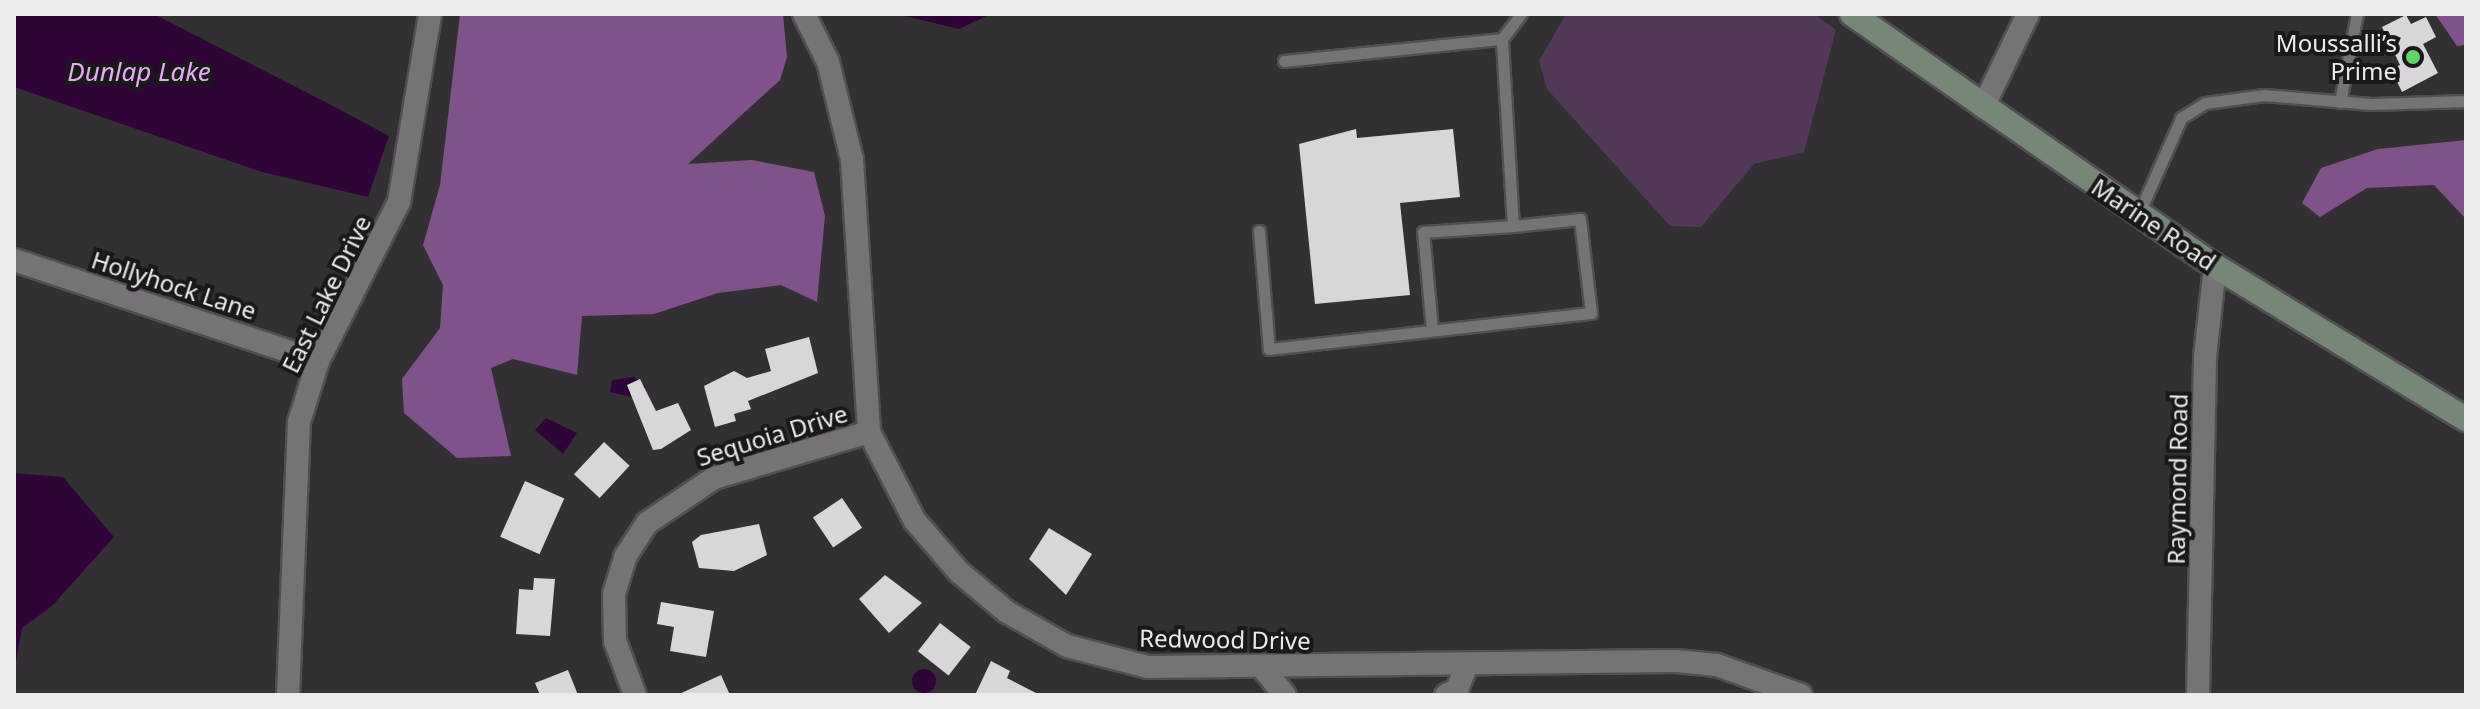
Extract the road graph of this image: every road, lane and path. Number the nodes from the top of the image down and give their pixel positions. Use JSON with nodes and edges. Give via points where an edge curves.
{"nodes":[{"id":1,"x":430,"y":14,"type":"edge"},
{"id":2,"x":1521,"y":14,"type":"edge"},
{"id":3,"x":2028,"y":14,"type":"edge"},
{"id":4,"x":2357,"y":14,"type":"edge"},
{"id":5,"x":1859,"y":17,"type":"edge"},
{"id":6,"x":814,"y":19,"type":"edge"},
{"id":7,"x":1502,"y":39,"type":"junction"},
{"id":8,"x":2349,"y":46,"type":"junction"},
{"id":9,"x":2393,"y":49,"type":"dead end"},
{"id":10,"x":1284,"y":61,"type":"dead end"},
{"id":11,"x":2466,"y":101,"type":"edge"},
{"id":12,"x":2340,"y":102,"type":"junction"},
{"id":13,"x":1983,"y":107,"type":"junction"},
{"id":14,"x":2139,"y":214,"type":"junction"},
{"id":15,"x":1513,"y":226,"type":"junction"},
{"id":16,"x":1259,"y":231,"type":"dead end"},
{"id":17,"x":14,"y":260,"type":"edge"},
{"id":18,"x":2215,"y":266,"type":"junction"},
{"id":19,"x":1432,"y":330,"type":"junction"},
{"id":20,"x":318,"y":361,"type":"junction"},
{"id":21,"x":2466,"y":419,"type":"edge"},
{"id":22,"x":869,"y":432,"type":"junction"},
{"id":23,"x":1467,"y":664,"type":"junction"},
{"id":24,"x":1262,"y":667,"type":"junction"},
{"id":25,"x":288,"y":695,"type":"edge"},
{"id":26,"x":635,"y":695,"type":"edge"},
{"id":27,"x":1285,"y":695,"type":"edge"},
{"id":28,"x":1446,"y":695,"type":"edge"},
{"id":29,"x":1801,"y":695,"type":"edge"},
{"id":30,"x":2198,"y":695,"type":"edge"}],
"edges":[{"from":1,"to":20,"type":"street","name":"East Lake Drive","via":[[399,202]]},
{"from":2,"to":7,"type":"lane"},
{"from":3,"to":13,"type":"street"},
{"from":4,"to":8,"type":"lane"},
{"from":5,"to":13,"type":"main road","name":"Marine Road"},
{"from":6,"to":22,"type":"street","name":"Redwood Drive","via":[[857,195]]},
{"from":7,"to":10,"type":"lane"},
{"from":7,"to":15,"type":"lane"},
{"from":8,"to":9,"type":"path"},
{"from":8,"to":12,"type":"lane"},
{"from":11,"to":12,"type":"lane"},
{"from":12,"to":14,"type":"lane","via":[[2264,95],[2195,106],[2174,130]]},
{"from":13,"to":14,"type":"main road","name":"Marine Road"},
{"from":14,"to":18,"type":"main road","name":"Marine Road"},
{"from":15,"to":19,"type":"lane","via":[[1423,232]]},
{"from":15,"to":19,"type":"lane","via":[[1580,219],[1591,313]]},
{"from":16,"to":19,"type":"lane","via":[[1269,349]]},
{"from":17,"to":20,"type":"street","name":"Hollyhock Lane"},
{"from":18,"to":21,"type":"main road","name":"Marine Road"},
{"from":18,"to":30,"type":"street","name":"Raymond Road","via":[[2205,357]]},
{"from":20,"to":25,"type":"street","name":"East Lake Drive","via":[[299,422],[292,479]]},
{"from":22,"to":24,"type":"street","name":"Redwood Drive","via":[[896,493],[935,546],[981,594],[1037,631],[1130,665]]},
{"from":22,"to":26,"type":"street","name":"Sequoia Drive","via":[[714,478],[647,523],[625,557],[614,594],[615,641]]},
{"from":23,"to":24,"type":"street","name":"Redwood Drive"},
{"from":23,"to":28,"type":"street","via":[[1457,690]]},
{"from":23,"to":29,"type":"street","name":"Redwood Drive","via":[[1704,663]]},
{"from":24,"to":27,"type":"street"}]}
